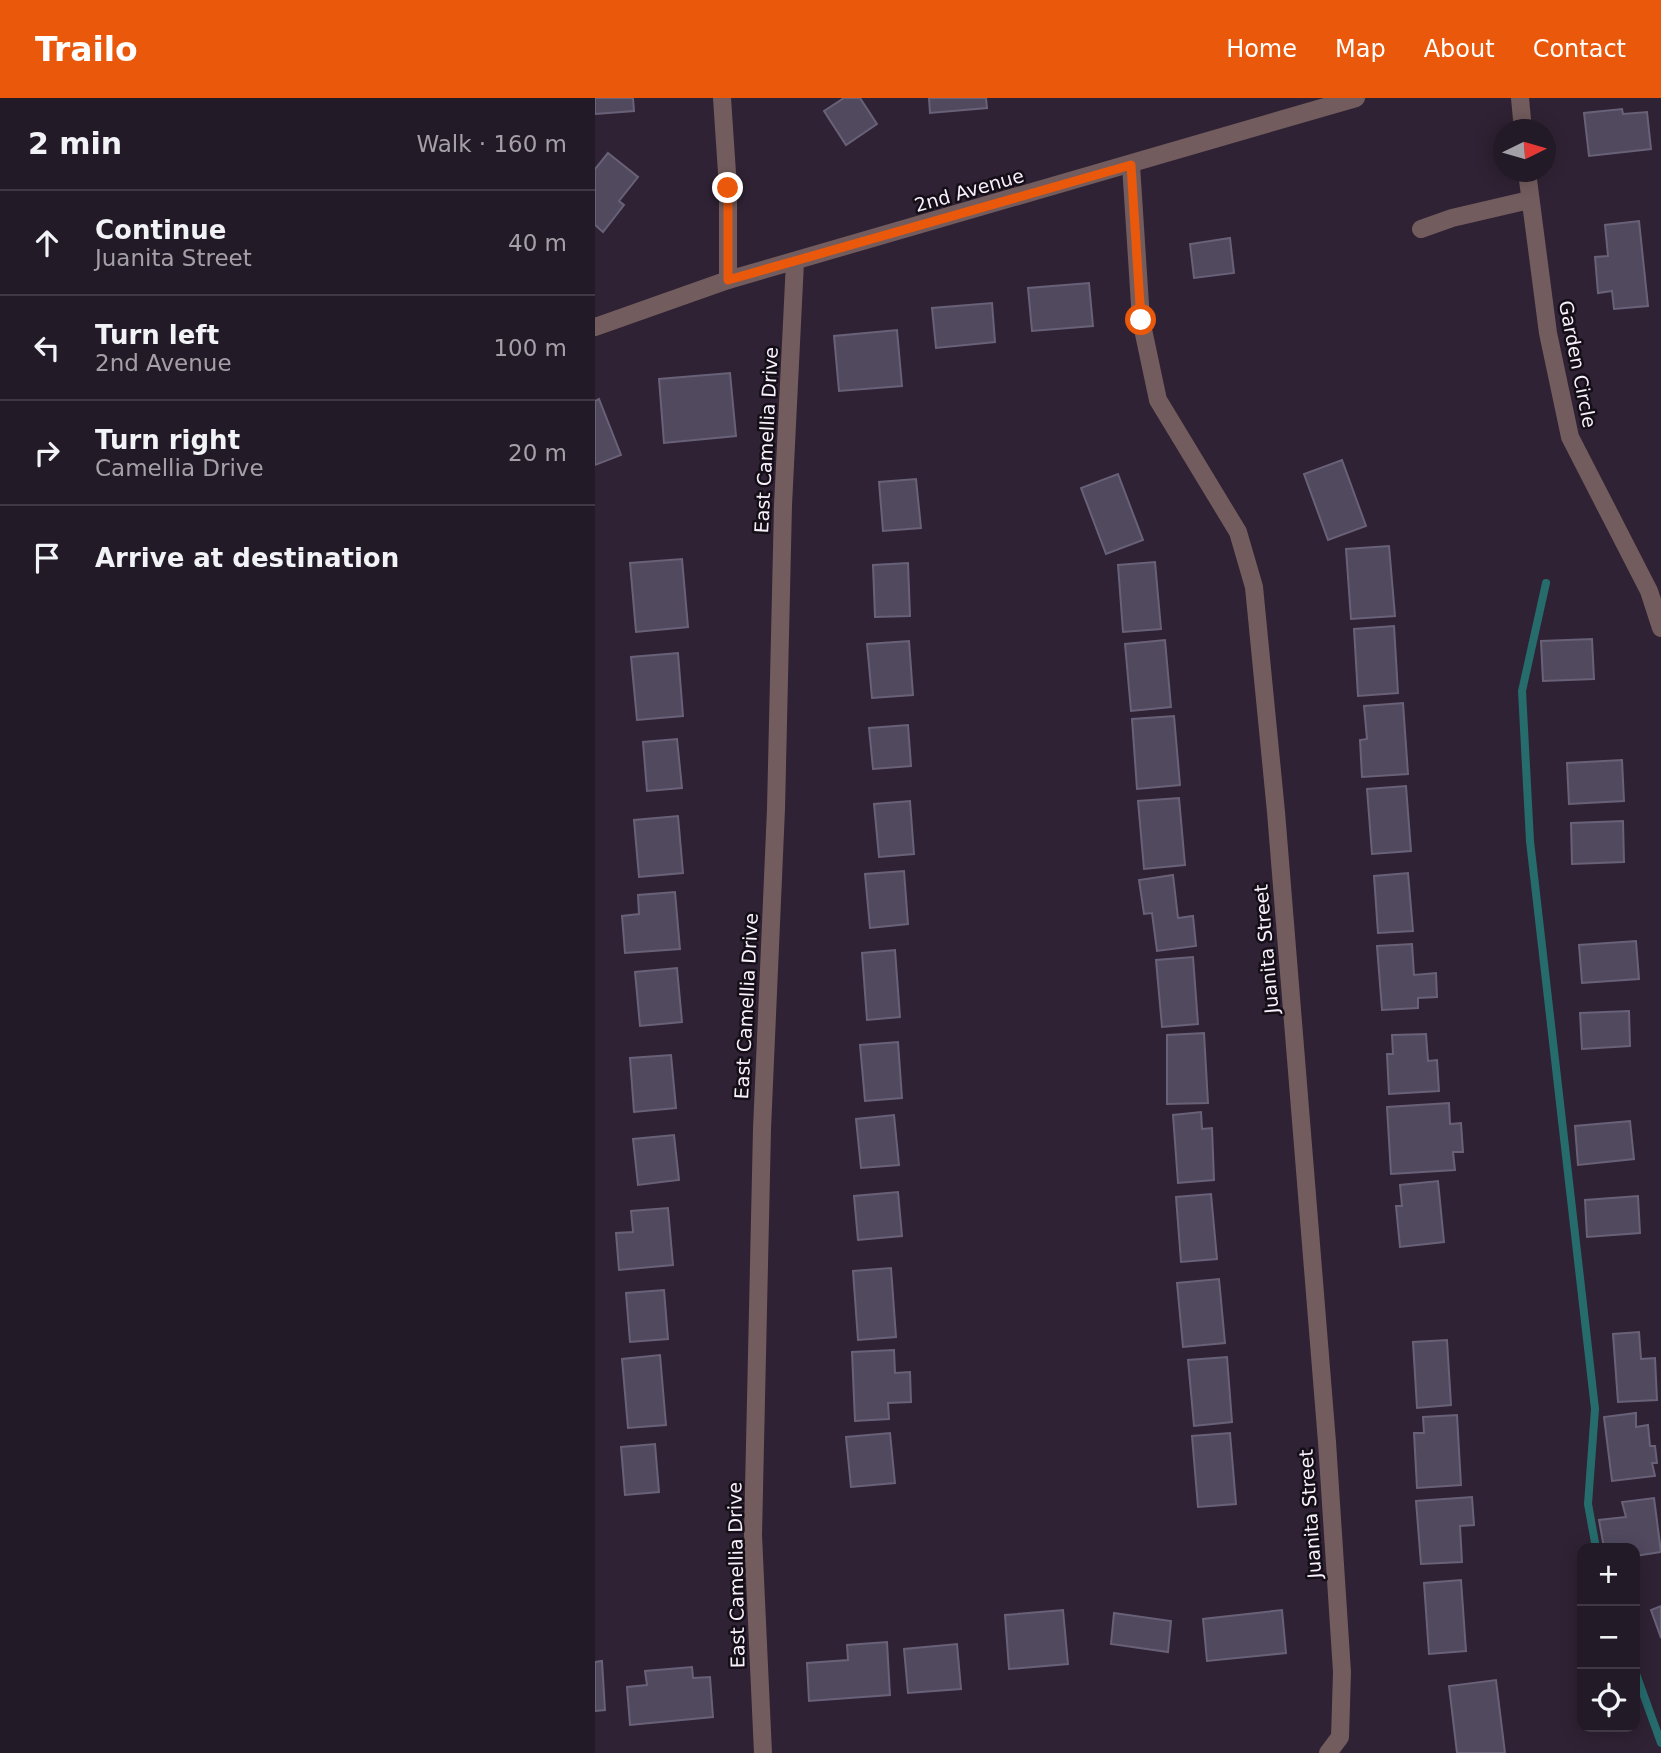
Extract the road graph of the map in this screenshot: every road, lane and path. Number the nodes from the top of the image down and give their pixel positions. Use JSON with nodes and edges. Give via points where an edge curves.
{"nodes":[{"id":1,"x":722,"y":98,"type":"edge"},
{"id":2,"x":1356,"y":98,"type":"edge"},
{"id":3,"x":1520,"y":98,"type":"edge"},
{"id":4,"x":1522,"y":119,"type":"edge"},
{"id":5,"x":1131,"y":165,"type":"junction"},
{"id":6,"x":1528,"y":182,"type":"edge"},
{"id":7,"x":1529,"y":200,"type":"junction"},
{"id":8,"x":1421,"y":229,"type":"dead end"},
{"id":9,"x":795,"y":262,"type":"junction"},
{"id":10,"x":728,"y":280,"type":"junction"},
{"id":11,"x":595,"y":327,"type":"edge"},
{"id":12,"x":1661,"y":628,"type":"edge"},
{"id":13,"x":763,"y":1753,"type":"edge"},
{"id":14,"x":1328,"y":1753,"type":"edge"}],
"edges":[{"from":1,"to":10,"type":"street"},
{"from":2,"to":5,"type":"street","name":"2nd Avenue"},
{"from":3,"to":4,"type":"street"},
{"from":5,"to":9,"type":"street","name":"2nd Avenue"},
{"from":5,"to":14,"type":"street","name":"Juanita Street","via":[[1141,320],[1158,400],[1238,532],[1254,587],[1279,839],[1342,1672],[1341,1737]]},
{"from":6,"to":7,"type":"street","name":"Garden Circle"},
{"from":7,"to":8,"type":"street"},
{"from":7,"to":12,"type":"street","name":"Garden Circle","via":[[1548,333],[1570,437],[1649,591]]},
{"from":9,"to":10,"type":"street","name":"2nd Avenue"},
{"from":9,"to":13,"type":"street","name":"East Camellia Drive","via":[[762,1129],[753,1535]]},
{"from":10,"to":11,"type":"street","name":"2nd Avenue"}]}
